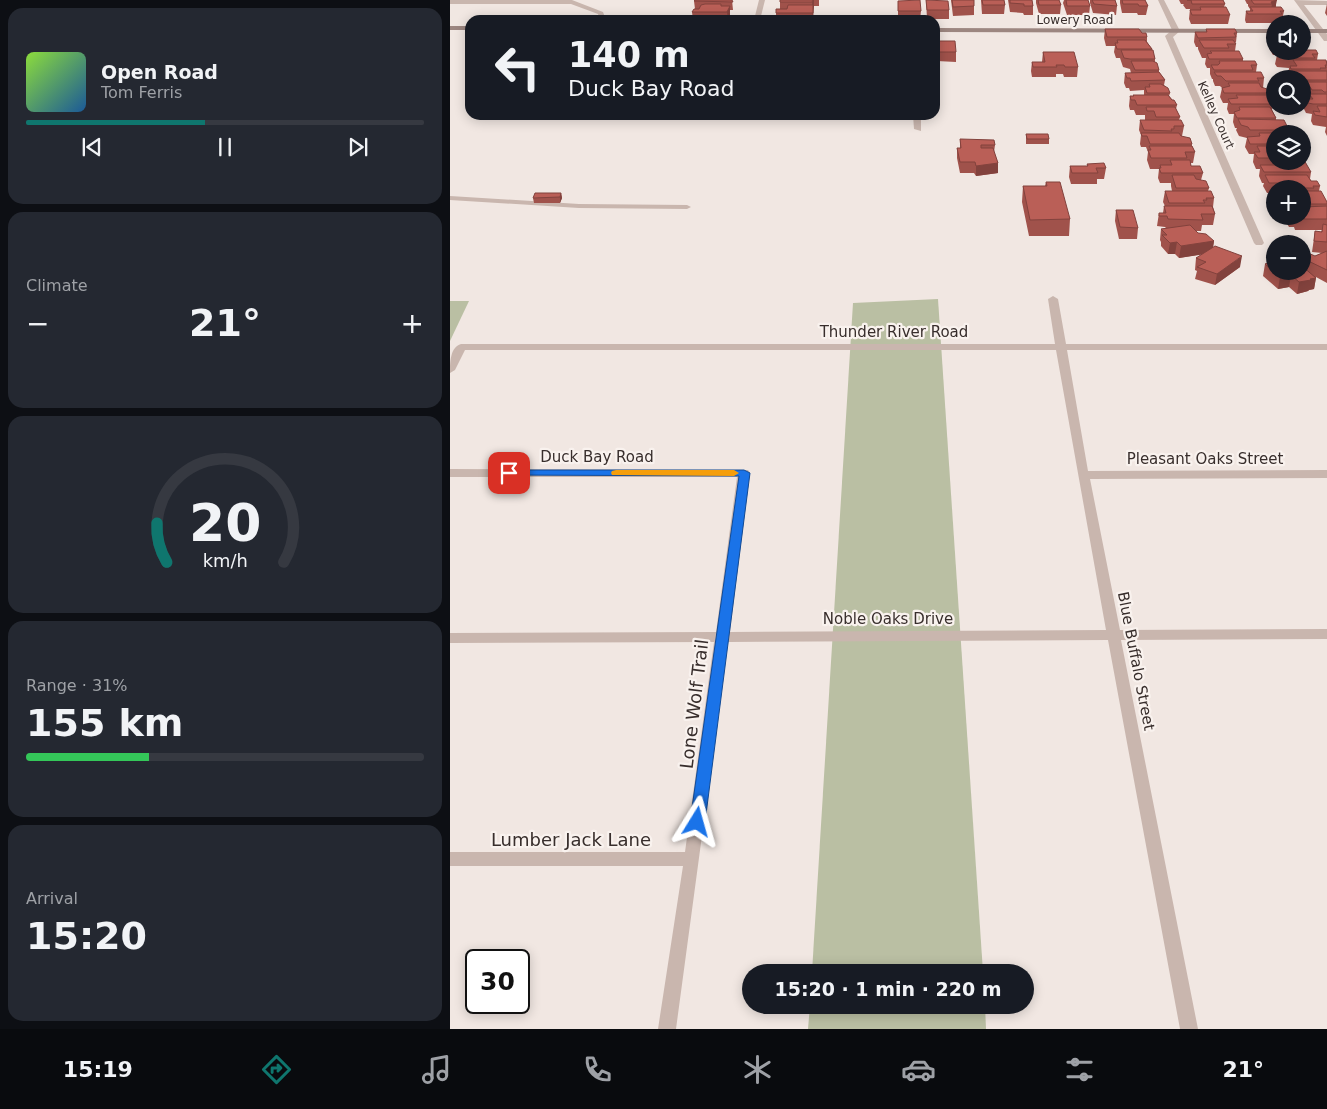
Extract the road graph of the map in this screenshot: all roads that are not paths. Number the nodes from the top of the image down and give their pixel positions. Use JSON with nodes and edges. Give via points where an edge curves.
{"nodes":[{"id":1,"x":762,"y":0,"type":"edge"},
{"id":2,"x":1161,"y":0,"type":"edge"},
{"id":3,"x":569,"y":1,"type":"edge"},
{"id":4,"x":450,"y":2,"type":"edge"},
{"id":5,"x":1298,"y":2,"type":"edge"},
{"id":6,"x":1327,"y":3,"type":"edge"},
{"id":7,"x":602,"y":15,"type":"edge"},
{"id":8,"x":759,"y":15,"type":"edge"},
{"id":9,"x":450,"y":28,"type":"edge"},
{"id":10,"x":465,"y":28,"type":"edge"},
{"id":11,"x":940,"y":30,"type":"edge"},
{"id":12,"x":1176,"y":31,"type":"junction"},
{"id":13,"x":1266,"y":31,"type":"edge"},
{"id":14,"x":1311,"y":31,"type":"edge"},
{"id":15,"x":1324,"y":31,"type":"edge"},
{"id":16,"x":1327,"y":39,"type":"edge"},
{"id":17,"x":917,"y":120,"type":"edge"},
{"id":18,"x":918,"y":129,"type":"dead end"},
{"id":19,"x":450,"y":198,"type":"edge"},
{"id":20,"x":687,"y":207,"type":"dead end"},
{"id":21,"x":1259,"y":243,"type":"dead end"},
{"id":22,"x":1053,"y":300,"type":"dead end"},
{"id":23,"x":1060,"y":347,"type":"junction"},
{"id":24,"x":1327,"y":347,"type":"edge"},
{"id":25,"x":450,"y":370,"type":"edge"},
{"id":26,"x":450,"y":473,"type":"edge"},
{"id":27,"x":744,"y":473,"type":"joint"},
{"id":28,"x":1327,"y":474,"type":"edge"},
{"id":29,"x":1083,"y":475,"type":"junction"},
{"id":30,"x":1327,"y":634,"type":"edge"},
{"id":31,"x":1114,"y":635,"type":"junction"},
{"id":32,"x":722,"y":636,"type":"junction"},
{"id":33,"x":450,"y":638,"type":"edge"},
{"id":34,"x":450,"y":859,"type":"edge"},
{"id":35,"x":692,"y":859,"type":"junction"},
{"id":36,"x":667,"y":1029,"type":"edge"},
{"id":37,"x":1189,"y":1029,"type":"edge"}],
"edges":[{"from":1,"to":8,"type":"street"},
{"from":2,"to":12,"type":"street","name":"Kelley Court"},
{"from":3,"to":4,"type":"lane"},
{"from":3,"to":7,"type":"lane"},
{"from":5,"to":6,"type":"street"},
{"from":5,"to":15,"type":"street"},
{"from":9,"to":10,"type":"street"},
{"from":11,"to":12,"type":"street","name":"Lowery Road"},
{"from":12,"to":13,"type":"street","name":"Lowery Road"},
{"from":12,"to":21,"type":"street","name":"Kelley Court","via":[[1169,36]]},
{"from":14,"to":15,"type":"street"},
{"from":15,"to":16,"type":"street"},
{"from":17,"to":18,"type":"lane"},
{"from":19,"to":20,"type":"lane","via":[[579,206]]},
{"from":22,"to":23,"type":"street","name":"Blue Buffalo Street"},
{"from":23,"to":24,"type":"street","name":"Thunder River Road"},
{"from":23,"to":25,"type":"street","name":"Thunder River Road","via":[[460,347]]},
{"from":23,"to":29,"type":"street","name":"Blue Buffalo Street"},
{"from":26,"to":27,"type":"street","name":"Duck Bay Road"},
{"from":27,"to":32,"type":"street","name":"Lone Wolf Trail"},
{"from":28,"to":29,"type":"street","name":"Pleasant Oaks Street"},
{"from":29,"to":31,"type":"street","name":"Blue Buffalo Street"},
{"from":30,"to":31,"type":"street","name":"Noble Oaks Drive"},
{"from":31,"to":32,"type":"street","name":"Noble Oaks Drive"},
{"from":31,"to":37,"type":"street","name":"Blue Buffalo Street"},
{"from":32,"to":33,"type":"street","name":"Noble Oaks Drive"},
{"from":32,"to":35,"type":"street","name":"Lone Wolf Trail"},
{"from":34,"to":35,"type":"street","name":"Lumber Jack Lane"},
{"from":35,"to":36,"type":"street","name":"Lone Wolf Trail"}]}
